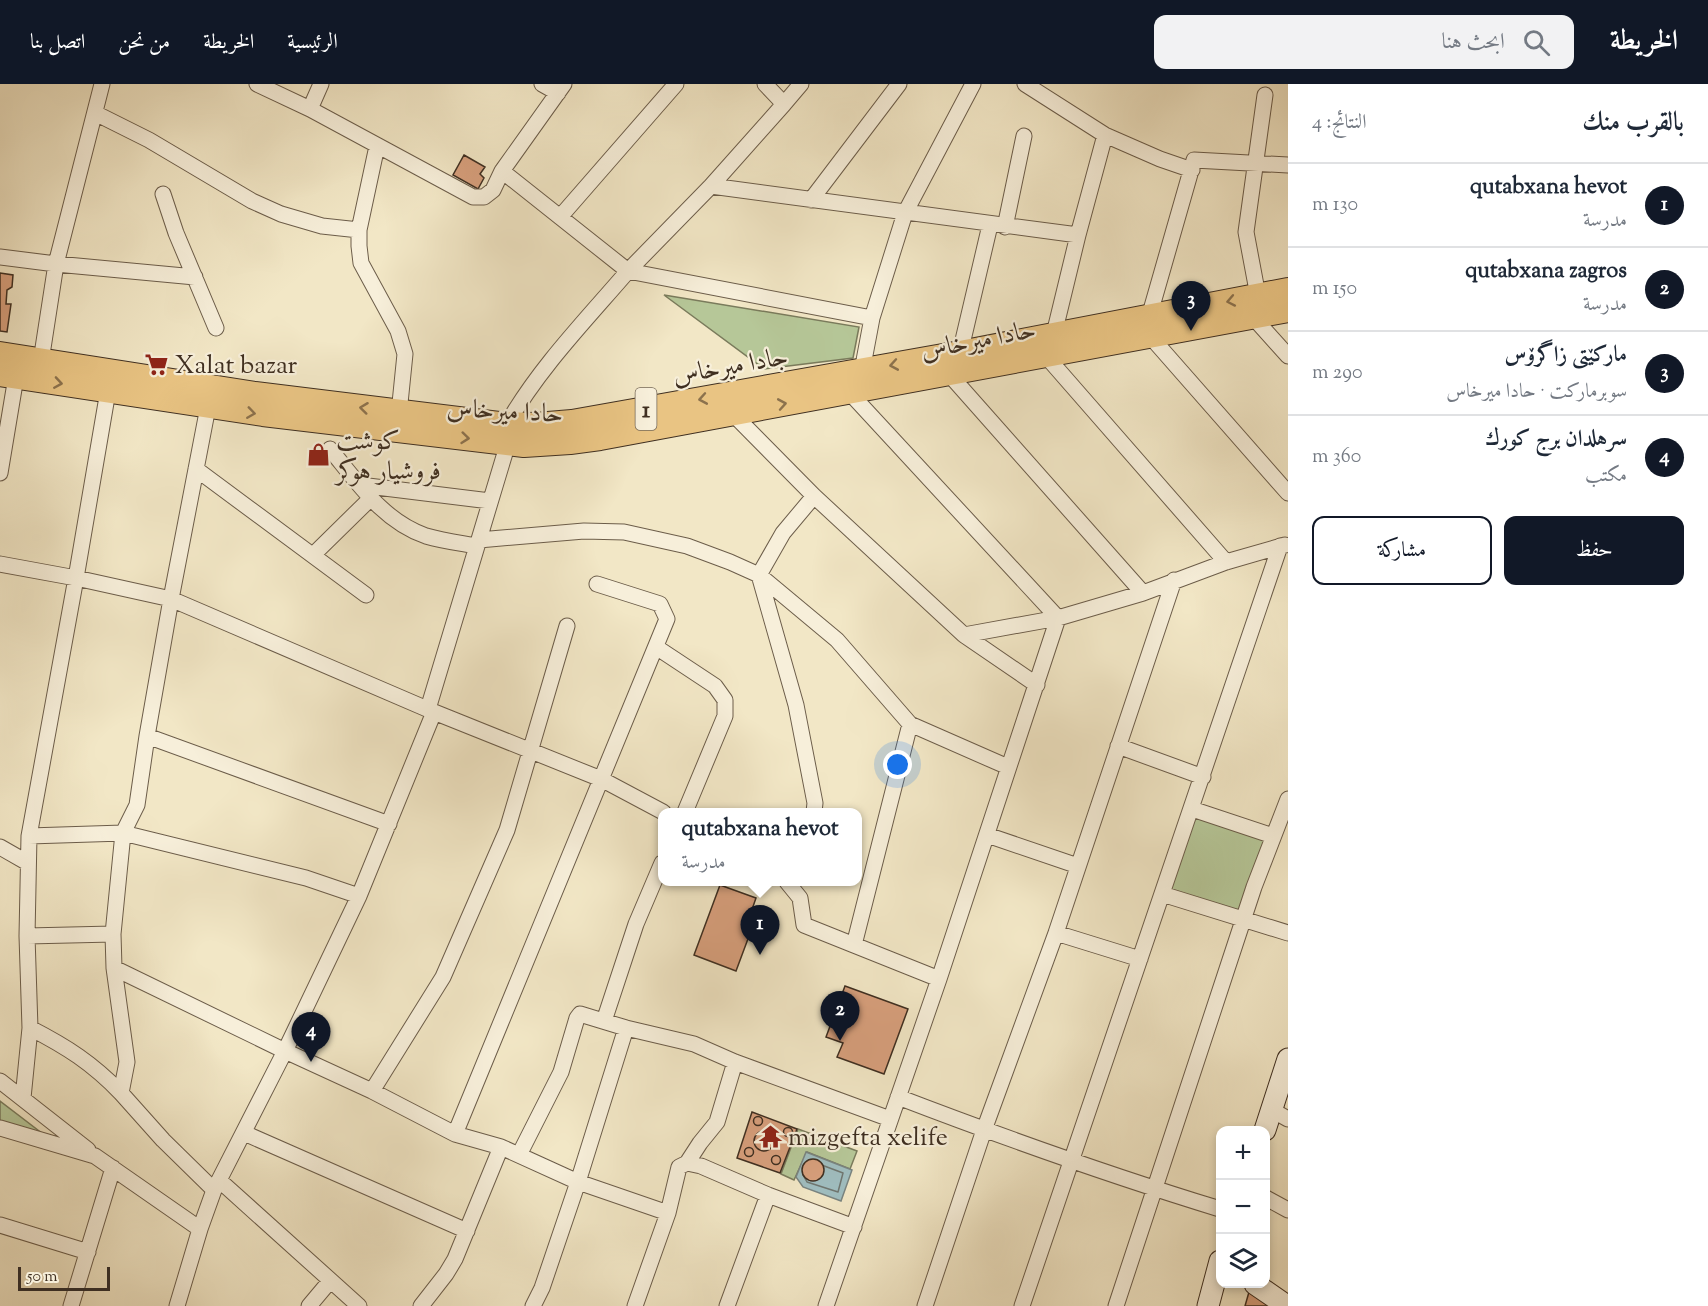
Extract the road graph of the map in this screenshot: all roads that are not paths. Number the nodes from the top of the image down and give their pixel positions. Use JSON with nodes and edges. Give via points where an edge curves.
{"nodes":[{"id":1,"x":102,"y":84,"type":"edge"},
{"id":2,"x":257,"y":84,"type":"edge"},
{"id":3,"x":321,"y":84,"type":"edge"},
{"id":4,"x":542,"y":84,"type":"edge"},
{"id":5,"x":676,"y":84,"type":"edge"},
{"id":6,"x":765,"y":84,"type":"edge"},
{"id":7,"x":801,"y":84,"type":"edge"},
{"id":8,"x":898,"y":84,"type":"edge"},
{"id":9,"x":973,"y":84,"type":"edge"},
{"id":10,"x":1025,"y":84,"type":"edge"},
{"id":11,"x":561,"y":88,"type":"edge"},
{"id":12,"x":1265,"y":95,"type":"dead end"},
{"id":13,"x":784,"y":104,"type":"junction"},
{"id":14,"x":310,"y":109,"type":"junction"},
{"id":15,"x":95,"y":113,"type":"junction"},
{"id":16,"x":1106,"y":135,"type":"junction"},
{"id":17,"x":1024,"y":136,"type":"dead end"},
{"id":18,"x":377,"y":146,"type":"junction"},
{"id":19,"x":1255,"y":164,"type":"junction"},
{"id":20,"x":1288,"y":165,"type":"edge"},
{"id":21,"x":1192,"y":170,"type":"junction"},
{"id":22,"x":502,"y":171,"type":"junction"},
{"id":23,"x":711,"y":186,"type":"junction"},
{"id":24,"x":163,"y":194,"type":"dead end"},
{"id":25,"x":811,"y":200,"type":"junction"},
{"id":26,"x":905,"y":213,"type":"junction"},
{"id":27,"x":561,"y":218,"type":"junction"},
{"id":28,"x":998,"y":226,"type":"junction"},
{"id":29,"x":359,"y":230,"type":"junction"},
{"id":30,"x":1078,"y":235,"type":"junction"},
{"id":31,"x":0,"y":257,"type":"edge"},
{"id":32,"x":56,"y":264,"type":"junction"},
{"id":33,"x":628,"y":272,"type":"junction"},
{"id":34,"x":195,"y":277,"type":"junction"},
{"id":35,"x":1288,"y":290,"type":"edge"},
{"id":36,"x":1256,"y":306,"type":"junction"},
{"id":37,"x":1288,"y":310,"type":"edge"},
{"id":38,"x":872,"y":318,"type":"junction"},
{"id":39,"x":1150,"y":327,"type":"junction"},
{"id":40,"x":216,"y":328,"type":"dead end"},
{"id":41,"x":1050,"y":345,"type":"junction"},
{"id":42,"x":960,"y":353,"type":"junction"},
{"id":43,"x":0,"y":354,"type":"edge"},
{"id":44,"x":1288,"y":356,"type":"edge"},
{"id":45,"x":40,"y":361,"type":"junction"},
{"id":46,"x":862,"y":371,"type":"junction"},
{"id":47,"x":948,"y":374,"type":"junction"},
{"id":48,"x":8,"y":375,"type":"edge"},
{"id":49,"x":108,"y":391,"type":"junction"},
{"id":50,"x":849,"y":392,"type":"junction"},
{"id":51,"x":208,"y":406,"type":"junction"},
{"id":52,"x":399,"y":413,"type":"junction"},
{"id":53,"x":732,"y":413,"type":"junction"},
{"id":54,"x":507,"y":433,"type":"junction"},
{"id":55,"x":330,"y":449,"type":"dead end"},
{"id":56,"x":196,"y":469,"type":"junction"},
{"id":57,"x":0,"y":473,"type":"edge"},
{"id":58,"x":360,"y":485,"type":"junction"},
{"id":59,"x":1288,"y":494,"type":"edge"},
{"id":60,"x":814,"y":496,"type":"junction"},
{"id":61,"x":370,"y":499,"type":"junction"},
{"id":62,"x":490,"y":501,"type":"junction"},
{"id":63,"x":478,"y":543,"type":"junction"},
{"id":64,"x":1284,"y":545,"type":"edge"},
{"id":65,"x":313,"y":555,"type":"junction"},
{"id":66,"x":1226,"y":562,"type":"junction"},
{"id":67,"x":0,"y":564,"type":"edge"},
{"id":68,"x":759,"y":575,"type":"junction"},
{"id":69,"x":76,"y":578,"type":"junction"},
{"id":70,"x":1174,"y":580,"type":"junction"},
{"id":71,"x":597,"y":584,"type":"dead end"},
{"id":72,"x":1143,"y":593,"type":"junction"},
{"id":73,"x":366,"y":595,"type":"dead end"},
{"id":74,"x":171,"y":599,"type":"junction"},
{"id":75,"x":1058,"y":618,"type":"junction"},
{"id":76,"x":567,"y":626,"type":"dead end"},
{"id":77,"x":964,"y":635,"type":"junction"},
{"id":78,"x":656,"y":647,"type":"junction"},
{"id":79,"x":1037,"y":685,"type":"junction"},
{"id":80,"x":431,"y":710,"type":"junction"},
{"id":81,"x":910,"y":724,"type":"junction"},
{"id":82,"x":147,"y":736,"type":"junction"},
{"id":83,"x":1118,"y":746,"type":"junction"},
{"id":84,"x":532,"y":750,"type":"junction"},
{"id":85,"x":1008,"y":767,"type":"junction"},
{"id":86,"x":1203,"y":777,"type":"junction"},
{"id":87,"x":601,"y":779,"type":"junction"},
{"id":88,"x":1288,"y":799,"type":"edge"},
{"id":89,"x":687,"y":808,"type":"edge"},
{"id":90,"x":814,"y":808,"type":"edge"},
{"id":91,"x":1192,"y":809,"type":"junction"},
{"id":92,"x":658,"y":810,"type":"edge"},
{"id":93,"x":389,"y":824,"type":"junction"},
{"id":94,"x":123,"y":833,"type":"junction"},
{"id":95,"x":987,"y":835,"type":"junction"},
{"id":96,"x":29,"y":836,"type":"junction"},
{"id":97,"x":1274,"y":836,"type":"junction"},
{"id":98,"x":0,"y":848,"type":"edge"},
{"id":99,"x":28,"y":863,"type":"junction"},
{"id":100,"x":1078,"y":866,"type":"junction"},
{"id":101,"x":658,"y":874,"type":"edge"},
{"id":102,"x":790,"y":886,"type":"edge"},
{"id":103,"x":802,"y":886,"type":"edge"},
{"id":104,"x":1162,"y":894,"type":"junction"},
{"id":105,"x":359,"y":896,"type":"junction"},
{"id":106,"x":800,"y":898,"type":"junction"},
{"id":107,"x":1244,"y":920,"type":"junction"},
{"id":108,"x":1056,"y":933,"type":"junction"},
{"id":109,"x":1288,"y":933,"type":"edge"},
{"id":110,"x":113,"y":934,"type":"junction"},
{"id":111,"x":27,"y":936,"type":"junction"},
{"id":112,"x":854,"y":945,"type":"junction"},
{"id":113,"x":1140,"y":959,"type":"junction"},
{"id":114,"x":114,"y":968,"type":"junction"},
{"id":115,"x":939,"y":979,"type":"junction"},
{"id":116,"x":604,"y":1021,"type":"junction"},
{"id":117,"x":30,"y":1028,"type":"junction"},
{"id":118,"x":626,"y":1028,"type":"junction"},
{"id":119,"x":285,"y":1050,"type":"junction"},
{"id":120,"x":1288,"y":1059,"type":"edge"},
{"id":121,"x":735,"y":1062,"type":"junction"},
{"id":122,"x":0,"y":1081,"type":"edge"},
{"id":123,"x":372,"y":1092,"type":"junction"},
{"id":124,"x":121,"y":1093,"type":"junction"},
{"id":125,"x":898,"y":1097,"type":"junction"},
{"id":126,"x":23,"y":1098,"type":"junction"},
{"id":127,"x":1280,"y":1115,"type":"edge"},
{"id":128,"x":890,"y":1119,"type":"junction"},
{"id":129,"x":1270,"y":1126,"type":"edge"},
{"id":130,"x":0,"y":1128,"type":"edge"},
{"id":131,"x":984,"y":1130,"type":"junction"},
{"id":132,"x":244,"y":1133,"type":"junction"},
{"id":133,"x":455,"y":1134,"type":"junction"},
{"id":134,"x":501,"y":1147,"type":"junction"},
{"id":135,"x":519,"y":1155,"type":"junction"},
{"id":136,"x":95,"y":1156,"type":"junction"},
{"id":137,"x":1072,"y":1161,"type":"junction"},
{"id":138,"x":687,"y":1163,"type":"junction"},
{"id":139,"x":113,"y":1168,"type":"junction"},
{"id":140,"x":578,"y":1182,"type":"junction"},
{"id":141,"x":216,"y":1185,"type":"junction"},
{"id":142,"x":1154,"y":1189,"type":"junction"},
{"id":143,"x":768,"y":1195,"type":"junction"},
{"id":144,"x":1270,"y":1200,"type":"edge"},
{"id":145,"x":1216,"y":1208,"type":"edge"},
{"id":146,"x":1288,"y":1210,"type":"edge"},
{"id":147,"x":668,"y":1213,"type":"junction"},
{"id":148,"x":0,"y":1225,"type":"edge"},
{"id":149,"x":854,"y":1227,"type":"junction"},
{"id":150,"x":200,"y":1229,"type":"junction"},
{"id":151,"x":467,"y":1231,"type":"junction"},
{"id":152,"x":88,"y":1252,"type":"junction"},
{"id":153,"x":1216,"y":1278,"type":"edge"},
{"id":154,"x":330,"y":1281,"type":"junction"},
{"id":155,"x":1261,"y":1288,"type":"edge"},
{"id":156,"x":71,"y":1306,"type":"edge"},
{"id":157,"x":177,"y":1306,"type":"edge"},
{"id":158,"x":309,"y":1306,"type":"edge"},
{"id":159,"x":359,"y":1306,"type":"edge"},
{"id":160,"x":421,"y":1306,"type":"edge"},
{"id":161,"x":533,"y":1306,"type":"edge"},
{"id":162,"x":635,"y":1306,"type":"edge"},
{"id":163,"x":727,"y":1306,"type":"edge"},
{"id":164,"x":826,"y":1306,"type":"edge"},
{"id":165,"x":925,"y":1306,"type":"edge"},
{"id":166,"x":1022,"y":1306,"type":"edge"},
{"id":167,"x":1116,"y":1306,"type":"edge"},
{"id":168,"x":1208,"y":1306,"type":"edge"},
{"id":169,"x":1287,"y":1306,"type":"edge"}],
"edges":[{"from":1,"to":15,"type":"street"},
{"from":2,"to":14,"type":"street"},
{"from":3,"to":14,"type":"street"},
{"from":4,"to":11,"type":"street"},
{"from":5,"to":27,"type":"street"},
{"from":6,"to":13,"type":"street"},
{"from":7,"to":13,"type":"street"},
{"from":8,"to":25,"type":"street"},
{"from":9,"to":26,"type":"street"},
{"from":10,"to":16,"type":"street"},
{"from":11,"to":22,"type":"street"},
{"from":12,"to":19,"type":"street"},
{"from":13,"to":23,"type":"street"},
{"from":14,"to":18,"type":"street"},
{"from":15,"to":29,"type":"street","via":[[281,214],[322,226]]},
{"from":15,"to":32,"type":"street"},
{"from":16,"to":21,"type":"street"},
{"from":16,"to":30,"type":"street"},
{"from":17,"to":28,"type":"street"},
{"from":18,"to":22,"type":"street","via":[[478,198],[489,194]]},
{"from":18,"to":29,"type":"street"},
{"from":19,"to":20,"type":"street"},
{"from":19,"to":21,"type":"street","via":[[1194,160]]},
{"from":19,"to":36,"type":"street","via":[[1246,231]]},
{"from":21,"to":39,"type":"street"},
{"from":22,"to":27,"type":"street"},
{"from":23,"to":25,"type":"street"},
{"from":23,"to":33,"type":"street"},
{"from":24,"to":34,"type":"street"},
{"from":25,"to":26,"type":"street"},
{"from":26,"to":28,"type":"street"},
{"from":26,"to":38,"type":"street"},
{"from":27,"to":33,"type":"street"},
{"from":28,"to":30,"type":"street"},
{"from":28,"to":42,"type":"street"},
{"from":29,"to":52,"type":"street","via":[[361,263],[398,331],[405,354]]},
{"from":30,"to":41,"type":"street"},
{"from":31,"to":32,"type":"street"},
{"from":32,"to":34,"type":"street"},
{"from":32,"to":45,"type":"street"},
{"from":33,"to":38,"type":"street"},
{"from":33,"to":54,"type":"street","via":[[549,361],[525,393]]},
{"from":34,"to":40,"type":"street"},
{"from":35,"to":36,"type":"main road"},
{"from":36,"to":37,"type":"main road","name":"حادا ميرخاس"},
{"from":36,"to":39,"type":"main road","name":"حادا ميرخاس"},
{"from":36,"to":44,"type":"street"},
{"from":38,"to":46,"type":"street"},
{"from":39,"to":41,"type":"main road","name":"حادا ميرخاس"},
{"from":39,"to":59,"type":"street"},
{"from":41,"to":42,"type":"main road","name":"جادا ميرخاس","number":"1"},
{"from":41,"to":47,"type":"main road","name":"حادا ميرخاس"},
{"from":41,"to":66,"type":"street"},
{"from":42,"to":46,"type":"main road","name":"جادا ميرخاس","number":"1","one_way":true},
{"from":43,"to":45,"type":"main road","name":"جادا ميرخاس","number":"1"},
{"from":52,"to":45,"type":"main road","name":"جادا ميرخاس","number":"1","one_way":true},
{"from":46,"to":54,"type":"main road","name":"جادا ميرخاس","number":"1","one_way":true},
{"from":47,"to":50,"type":"main road","name":"حادا ميرخاس"},
{"from":47,"to":72,"type":"street"},
{"from":48,"to":49,"type":"main road","name":"حادا ميرخاس","one_way":true},
{"from":48,"to":57,"type":"street"},
{"from":49,"to":51,"type":"main road","name":"حادا ميرخاس"},
{"from":49,"to":69,"type":"street"},
{"from":53,"to":50,"type":"main road","name":"حادا ميرخاس","one_way":true},
{"from":50,"to":75,"type":"street"},
{"from":51,"to":54,"type":"main road","name":"حادا ميرخاس","one_way":true,"via":[[340,424]]},
{"from":51,"to":56,"type":"street"},
{"from":52,"to":54,"type":"main road","name":"جادا ميرخاس","number":"1"},
{"from":53,"to":54,"type":"main road","name":"حادا ميرخاس","via":[[570,442],[524,445]]},
{"from":53,"to":60,"type":"street"},
{"from":54,"to":62,"type":"street"},
{"from":55,"to":58,"type":"street"},
{"from":56,"to":65,"type":"street"},
{"from":56,"to":74,"type":"street"},
{"from":58,"to":61,"type":"street"},
{"from":58,"to":62,"type":"street"},
{"from":60,"to":68,"type":"street","via":[[783,533]]},
{"from":60,"to":77,"type":"street"},
{"from":61,"to":63,"type":"street","via":[[405,526],[426,536]]},
{"from":61,"to":65,"type":"street"},
{"from":62,"to":63,"type":"street"},
{"from":63,"to":68,"type":"street","via":[[584,531],[624,532],[687,546]]},
{"from":63,"to":80,"type":"street"},
{"from":64,"to":66,"type":"street"},
{"from":64,"to":86,"type":"street"},
{"from":65,"to":73,"type":"street"},
{"from":66,"to":70,"type":"street"},
{"from":67,"to":69,"type":"street"},
{"from":68,"to":81,"type":"street","via":[[837,640]]},
{"from":68,"to":90,"type":"street","via":[[796,705]]},
{"from":69,"to":74,"type":"street"},
{"from":69,"to":96,"type":"street"},
{"from":70,"to":72,"type":"street"},
{"from":70,"to":83,"type":"street"},
{"from":71,"to":78,"type":"street","via":[[660,604],[667,619]]},
{"from":72,"to":75,"type":"street"},
{"from":74,"to":80,"type":"street"},
{"from":74,"to":82,"type":"street"},
{"from":75,"to":77,"type":"street"},
{"from":75,"to":79,"type":"street"},
{"from":76,"to":84,"type":"street"},
{"from":77,"to":79,"type":"street"},
{"from":78,"to":87,"type":"street"},
{"from":78,"to":89,"type":"street","via":[[715,686],[725,700],[725,716]]},
{"from":79,"to":85,"type":"street"},
{"from":80,"to":84,"type":"street"},
{"from":80,"to":93,"type":"street"},
{"from":81,"to":85,"type":"street"},
{"from":81,"to":112,"type":"street"},
{"from":82,"to":93,"type":"street"},
{"from":82,"to":94,"type":"street","via":[[137,806]]},
{"from":83,"to":86,"type":"street"},
{"from":83,"to":100,"type":"street"},
{"from":84,"to":87,"type":"street"},
{"from":84,"to":123,"type":"street","via":[[507,830],[443,977]]},
{"from":85,"to":95,"type":"street"},
{"from":86,"to":91,"type":"street"},
{"from":87,"to":92,"type":"street"},
{"from":87,"to":133,"type":"street"},
{"from":88,"to":97,"type":"street"},
{"from":91,"to":97,"type":"street"},
{"from":91,"to":104,"type":"street"},
{"from":93,"to":105,"type":"street"},
{"from":94,"to":96,"type":"street"},
{"from":94,"to":105,"type":"street","via":[[306,878]]},
{"from":94,"to":110,"type":"street"},
{"from":95,"to":100,"type":"street"},
{"from":95,"to":115,"type":"street"},
{"from":96,"to":99,"type":"street"},
{"from":97,"to":107,"type":"street"},
{"from":98,"to":99,"type":"street"},
{"from":99,"to":111,"type":"street"},
{"from":100,"to":108,"type":"street"},
{"from":101,"to":116,"type":"street","via":[[636,924]]},
{"from":102,"to":106,"type":"street"},
{"from":103,"to":106,"type":"street"},
{"from":104,"to":107,"type":"street"},
{"from":104,"to":113,"type":"street"},
{"from":105,"to":119,"type":"street"},
{"from":106,"to":112,"type":"street","via":[[804,924]]},
{"from":107,"to":109,"type":"street"},
{"from":107,"to":142,"type":"street"},
{"from":108,"to":113,"type":"street"},
{"from":108,"to":131,"type":"street"},
{"from":110,"to":111,"type":"street"},
{"from":110,"to":114,"type":"street"},
{"from":111,"to":117,"type":"street"},
{"from":112,"to":115,"type":"street"},
{"from":113,"to":137,"type":"street"},
{"from":114,"to":119,"type":"street"},
{"from":114,"to":124,"type":"street","via":[[127,1062]]},
{"from":115,"to":125,"type":"street"},
{"from":116,"to":118,"type":"street"},
{"from":116,"to":135,"type":"street","via":[[580,1014],[576,1018],[561,1072]]},
{"from":117,"to":124,"type":"street","via":[[83,1058]]},
{"from":117,"to":126,"type":"street"},
{"from":118,"to":121,"type":"street","via":[[694,1044]]},
{"from":118,"to":140,"type":"street"},
{"from":119,"to":123,"type":"street"},
{"from":119,"to":132,"type":"street"},
{"from":120,"to":127,"type":"main road"},
{"from":121,"to":128,"type":"street"},
{"from":121,"to":138,"type":"street","via":[[717,1122]]},
{"from":122,"to":126,"type":"street"},
{"from":123,"to":133,"type":"street"},
{"from":124,"to":141,"type":"street","via":[[163,1140]]},
{"from":125,"to":128,"type":"street"},
{"from":125,"to":131,"type":"street"},
{"from":126,"to":136,"type":"street"},
{"from":127,"to":129,"type":"main road"},
{"from":128,"to":149,"type":"street"},
{"from":130,"to":136,"type":"street"},
{"from":131,"to":137,"type":"street"},
{"from":131,"to":165,"type":"street"},
{"from":132,"to":141,"type":"street"},
{"from":132,"to":151,"type":"street"},
{"from":133,"to":134,"type":"street"},
{"from":134,"to":135,"type":"street"},
{"from":134,"to":151,"type":"street"},
{"from":135,"to":140,"type":"street"},
{"from":136,"to":139,"type":"street"},
{"from":137,"to":142,"type":"street"},
{"from":137,"to":166,"type":"street"},
{"from":138,"to":143,"type":"street"},
{"from":138,"to":147,"type":"street","via":[[679,1167]]},
{"from":139,"to":150,"type":"street"},
{"from":139,"to":152,"type":"street"},
{"from":140,"to":147,"type":"street"},
{"from":140,"to":161,"type":"street"},
{"from":141,"to":150,"type":"street"},
{"from":141,"to":154,"type":"street"},
{"from":142,"to":145,"type":"street"},
{"from":142,"to":167,"type":"street"},
{"from":143,"to":149,"type":"street"},
{"from":143,"to":163,"type":"street"},
{"from":144,"to":146,"type":"street"},
{"from":147,"to":162,"type":"street"},
{"from":148,"to":152,"type":"street"},
{"from":149,"to":164,"type":"street"},
{"from":150,"to":157,"type":"street"},
{"from":151,"to":160,"type":"street","via":[[446,1274]]},
{"from":152,"to":156,"type":"street"},
{"from":153,"to":168,"type":"main road"},
{"from":154,"to":158,"type":"street"},
{"from":154,"to":159,"type":"street"},
{"from":155,"to":169,"type":"main road"}]}
